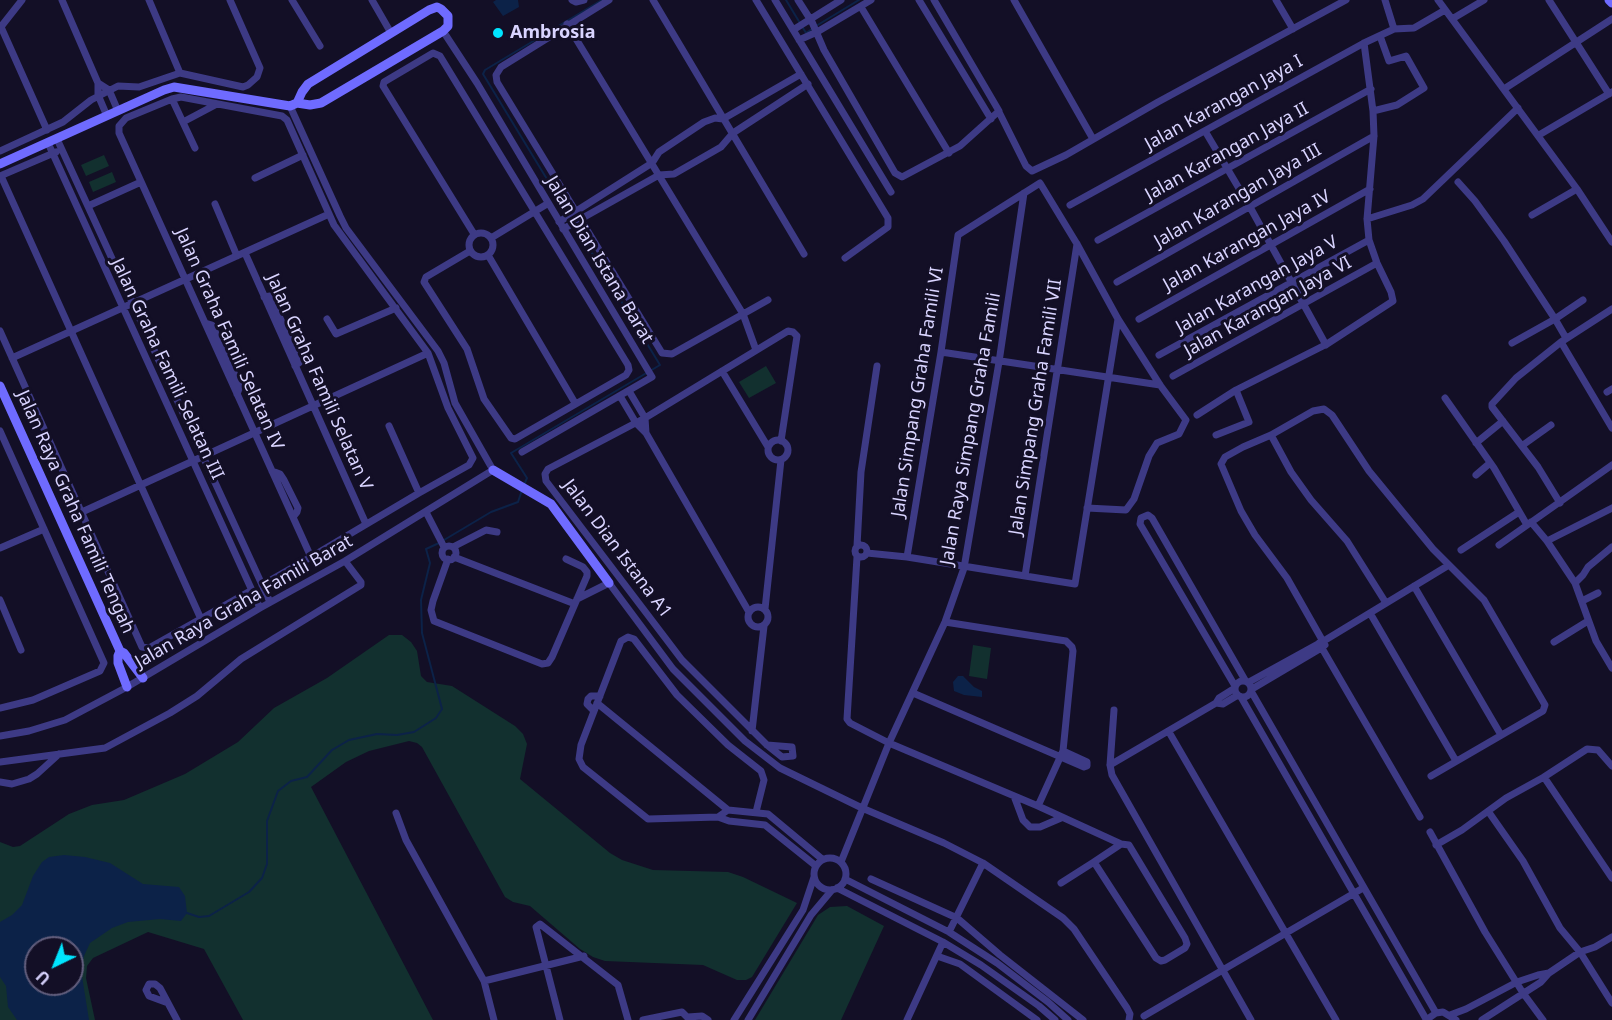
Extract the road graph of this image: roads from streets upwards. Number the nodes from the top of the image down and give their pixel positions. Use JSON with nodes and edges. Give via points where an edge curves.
{"nodes":[{"id":1,"x":22,"y":0,"type":"edge"},
{"id":2,"x":62,"y":0,"type":"edge"},
{"id":3,"x":148,"y":0,"type":"edge"},
{"id":4,"x":230,"y":0,"type":"edge"},
{"id":5,"x":292,"y":0,"type":"edge"},
{"id":6,"x":372,"y":0,"type":"edge"},
{"id":7,"x":423,"y":0,"type":"edge"},
{"id":8,"x":572,"y":0,"type":"edge"},
{"id":9,"x":585,"y":0,"type":"edge"},
{"id":10,"x":609,"y":0,"type":"edge"},
{"id":11,"x":653,"y":0,"type":"edge"},
{"id":12,"x":756,"y":0,"type":"edge"},
{"id":13,"x":775,"y":0,"type":"edge"},
{"id":14,"x":798,"y":0,"type":"edge"},
{"id":15,"x":841,"y":0,"type":"edge"},
{"id":16,"x":871,"y":0,"type":"edge"},
{"id":17,"x":919,"y":0,"type":"edge"},
{"id":18,"x":934,"y":0,"type":"edge"},
{"id":19,"x":1014,"y":0,"type":"edge"},
{"id":20,"x":1276,"y":0,"type":"edge"},
{"id":21,"x":1346,"y":0,"type":"edge"},
{"id":22,"x":1385,"y":0,"type":"edge"},
{"id":23,"x":1438,"y":0,"type":"edge"},
{"id":24,"x":1484,"y":0,"type":"edge"},
{"id":25,"x":1549,"y":0,"type":"edge"},
{"id":26,"x":861,"y":7,"type":"junction"},
{"id":27,"x":591,"y":9,"type":"junction"},
{"id":28,"x":429,"y":10,"type":"junction"},
{"id":29,"x":1445,"y":10,"type":"junction"},
{"id":30,"x":1452,"y":19,"type":"junction"},
{"id":31,"x":1612,"y":19,"type":"edge"},
{"id":32,"x":809,"y":21,"type":"junction"},
{"id":33,"x":567,"y":24,"type":"junction"},
{"id":34,"x":1,"y":27,"type":"edge"},
{"id":35,"x":795,"y":29,"type":"junction"},
{"id":36,"x":1293,"y":29,"type":"junction"},
{"id":37,"x":1394,"y":29,"type":"junction"},
{"id":38,"x":443,"y":31,"type":"junction"},
{"id":39,"x":816,"y":31,"type":"junction"},
{"id":40,"x":391,"y":33,"type":"junction"},
{"id":41,"x":1380,"y":36,"type":"junction"},
{"id":42,"x":799,"y":40,"type":"junction"},
{"id":43,"x":1577,"y":42,"type":"junction"},
{"id":44,"x":0,"y":43,"type":"edge"},
{"id":45,"x":9,"y":43,"type":"junction"},
{"id":46,"x":1364,"y":43,"type":"junction"},
{"id":47,"x":320,"y":46,"type":"dead end"},
{"id":48,"x":819,"y":72,"type":"junction"},
{"id":49,"x":180,"y":73,"type":"junction"},
{"id":50,"x":804,"y":79,"type":"junction"},
{"id":51,"x":98,"y":83,"type":"junction"},
{"id":52,"x":1371,"y":89,"type":"junction"},
{"id":53,"x":1504,"y":89,"type":"junction"},
{"id":54,"x":109,"y":90,"type":"junction"},
{"id":55,"x":1610,"y":93,"type":"edge"},
{"id":56,"x":98,"y":95,"type":"junction"},
{"id":57,"x":172,"y":99,"type":"junction"},
{"id":58,"x":217,"y":104,"type":"junction"},
{"id":59,"x":293,"y":105,"type":"junction"},
{"id":60,"x":1518,"y":108,"type":"junction"},
{"id":61,"x":998,"y":110,"type":"junction"},
{"id":62,"x":118,"y":111,"type":"junction"},
{"id":63,"x":1373,"y":111,"type":"junction"},
{"id":64,"x":107,"y":116,"type":"junction"},
{"id":65,"x":723,"y":119,"type":"junction"},
{"id":66,"x":991,"y":119,"type":"junction"},
{"id":67,"x":183,"y":122,"type":"junction"},
{"id":68,"x":47,"y":130,"type":"junction"},
{"id":69,"x":1205,"y":131,"type":"junction"},
{"id":70,"x":732,"y":133,"type":"junction"},
{"id":71,"x":1539,"y":135,"type":"junction"},
{"id":72,"x":1374,"y":136,"type":"junction"},
{"id":73,"x":1093,"y":139,"type":"junction"},
{"id":74,"x":52,"y":141,"type":"junction"},
{"id":75,"x":195,"y":148,"type":"dead end"},
{"id":76,"x":62,"y":149,"type":"junction"},
{"id":77,"x":0,"y":151,"type":"edge"},
{"id":78,"x":948,"y":153,"type":"junction"},
{"id":79,"x":52,"y":154,"type":"junction"},
{"id":80,"x":303,"y":155,"type":"junction"},
{"id":81,"x":652,"y":163,"type":"junction"},
{"id":82,"x":0,"y":164,"type":"edge"},
{"id":83,"x":1227,"y":169,"type":"junction"},
{"id":84,"x":659,"y":175,"type":"junction"},
{"id":85,"x":0,"y":176,"type":"edge"},
{"id":86,"x":255,"y":178,"type":"dead end"},
{"id":87,"x":141,"y":182,"type":"junction"},
{"id":88,"x":1458,"y":182,"type":"dead end"},
{"id":89,"x":1370,"y":189,"type":"junction"},
{"id":90,"x":1577,"y":189,"type":"junction"},
{"id":91,"x":891,"y":192,"type":"dead end"},
{"id":92,"x":1024,"y":193,"type":"junction"},
{"id":93,"x":214,"y":204,"type":"dead end"},
{"id":94,"x":547,"y":204,"type":"junction"},
{"id":95,"x":1071,"y":205,"type":"dead end"},
{"id":96,"x":88,"y":206,"type":"junction"},
{"id":97,"x":1250,"y":207,"type":"junction"},
{"id":98,"x":575,"y":211,"type":"junction"},
{"id":99,"x":534,"y":212,"type":"junction"},
{"id":100,"x":329,"y":214,"type":"junction"},
{"id":101,"x":1532,"y":215,"type":"dead end"},
{"id":102,"x":1367,"y":219,"type":"junction"},
{"id":103,"x":561,"y":220,"type":"junction"},
{"id":104,"x":580,"y":220,"type":"junction"},
{"id":105,"x":565,"y":228,"type":"junction"},
{"id":106,"x":474,"y":234,"type":"junction"},
{"id":107,"x":491,"y":238,"type":"junction"},
{"id":108,"x":1098,"y":240,"type":"dead end"},
{"id":109,"x":1369,"y":240,"type":"junction"},
{"id":110,"x":1612,"y":242,"type":"edge"},
{"id":111,"x":1077,"y":244,"type":"junction"},
{"id":112,"x":1271,"y":245,"type":"junction"},
{"id":113,"x":470,"y":251,"type":"junction"},
{"id":114,"x":241,"y":254,"type":"junction"},
{"id":115,"x":804,"y":254,"type":"dead end"},
{"id":116,"x":488,"y":255,"type":"junction"},
{"id":117,"x":845,"y":258,"type":"dead end"},
{"id":118,"x":1377,"y":263,"type":"junction"},
{"id":119,"x":185,"y":280,"type":"junction"},
{"id":120,"x":1117,"y":282,"type":"dead end"},
{"id":121,"x":1292,"y":284,"type":"junction"},
{"id":122,"x":768,"y":300,"type":"dead end"},
{"id":123,"x":1583,"y":300,"type":"dead end"},
{"id":124,"x":132,"y":303,"type":"junction"},
{"id":125,"x":1303,"y":304,"type":"junction"},
{"id":126,"x":123,"y":308,"type":"junction"},
{"id":127,"x":396,"y":308,"type":"junction"},
{"id":128,"x":1612,"y":309,"type":"edge"},
{"id":129,"x":743,"y":314,"type":"junction"},
{"id":130,"x":327,"y":319,"type":"dead end"},
{"id":131,"x":1118,"y":319,"type":"junction"},
{"id":132,"x":1139,"y":319,"type":"dead end"},
{"id":133,"x":1555,"y":319,"type":"junction"},
{"id":134,"x":0,"y":331,"type":"edge"},
{"id":135,"x":71,"y":331,"type":"junction"},
{"id":136,"x":1564,"y":340,"type":"junction"},
{"id":137,"x":1512,"y":343,"type":"dead end"},
{"id":138,"x":1326,"y":345,"type":"junction"},
{"id":139,"x":756,"y":350,"type":"junction"},
{"id":140,"x":941,"y":352,"type":"junction"},
{"id":141,"x":428,"y":354,"type":"junction"},
{"id":142,"x":1159,"y":355,"type":"dead end"},
{"id":143,"x":12,"y":358,"type":"junction"},
{"id":144,"x":999,"y":362,"type":"junction"},
{"id":145,"x":877,"y":366,"type":"dead end"},
{"id":146,"x":1056,"y":370,"type":"junction"},
{"id":147,"x":722,"y":371,"type":"junction"},
{"id":148,"x":1173,"y":376,"type":"dead end"},
{"id":149,"x":1109,"y":377,"type":"junction"},
{"id":150,"x":1160,"y":384,"type":"junction"},
{"id":151,"x":0,"y":386,"type":"edge"},
{"id":152,"x":1236,"y":390,"type":"junction"},
{"id":153,"x":629,"y":391,"type":"junction"},
{"id":154,"x":620,"y":396,"type":"junction"},
{"id":155,"x":1445,"y":398,"type":"dead end"},
{"id":156,"x":575,"y":403,"type":"junction"},
{"id":157,"x":313,"y":406,"type":"junction"},
{"id":158,"x":1197,"y":415,"type":"dead end"},
{"id":159,"x":645,"y":418,"type":"junction"},
{"id":160,"x":1503,"y":421,"type":"junction"},
{"id":161,"x":636,"y":423,"type":"junction"},
{"id":162,"x":1551,"y":425,"type":"dead end"},
{"id":163,"x":389,"y":426,"type":"dead end"},
{"id":164,"x":1612,"y":428,"type":"edge"},
{"id":165,"x":0,"y":430,"type":"edge"},
{"id":166,"x":254,"y":433,"type":"junction"},
{"id":167,"x":646,"y":433,"type":"junction"},
{"id":168,"x":1216,"y":435,"type":"dead end"},
{"id":169,"x":1271,"y":435,"type":"junction"},
{"id":170,"x":781,"y":441,"type":"junction"},
{"id":171,"x":1476,"y":443,"type":"junction"},
{"id":172,"x":1522,"y":445,"type":"junction"},
{"id":173,"x":768,"y":447,"type":"junction"},
{"id":174,"x":522,"y":452,"type":"dead end"},
{"id":175,"x":202,"y":456,"type":"junction"},
{"id":176,"x":781,"y":460,"type":"junction"},
{"id":177,"x":193,"y":461,"type":"junction"},
{"id":178,"x":1490,"y":463,"type":"junction"},
{"id":179,"x":1612,"y":465,"type":"edge"},
{"id":180,"x":493,"y":470,"type":"junction"},
{"id":181,"x":1476,"y":475,"type":"dead end"},
{"id":182,"x":141,"y":485,"type":"junction"},
{"id":183,"x":419,"y":493,"type":"junction"},
{"id":184,"x":1560,"y":503,"type":"junction"},
{"id":185,"x":1087,"y":507,"type":"junction"},
{"id":186,"x":1611,"y":510,"type":"edge"},
{"id":187,"x":82,"y":512,"type":"junction"},
{"id":188,"x":426,"y":512,"type":"junction"},
{"id":189,"x":1519,"y":512,"type":"junction"},
{"id":190,"x":366,"y":524,"type":"junction"},
{"id":191,"x":1529,"y":524,"type":"junction"},
{"id":192,"x":44,"y":529,"type":"junction"},
{"id":193,"x":497,"y":532,"type":"dead end"},
{"id":194,"x":1547,"y":541,"type":"junction"},
{"id":195,"x":1499,"y":544,"type":"dead end"},
{"id":196,"x":444,"y":546,"type":"junction"},
{"id":197,"x":857,"y":546,"type":"junction"},
{"id":198,"x":453,"y":547,"type":"junction"},
{"id":199,"x":1612,"y":547,"type":"edge"},
{"id":200,"x":0,"y":548,"type":"edge"},
{"id":201,"x":1461,"y":550,"type":"dead end"},
{"id":202,"x":867,"y":553,"type":"junction"},
{"id":203,"x":311,"y":557,"type":"junction"},
{"id":204,"x":857,"y":557,"type":"junction"},
{"id":205,"x":907,"y":557,"type":"junction"},
{"id":206,"x":451,"y":558,"type":"junction"},
{"id":207,"x":566,"y":559,"type":"dead end"},
{"id":208,"x":345,"y":561,"type":"junction"},
{"id":209,"x":1449,"y":565,"type":"junction"},
{"id":210,"x":964,"y":568,"type":"junction"},
{"id":211,"x":1024,"y":576,"type":"junction"},
{"id":212,"x":609,"y":583,"type":"junction"},
{"id":213,"x":1575,"y":583,"type":"junction"},
{"id":214,"x":262,"y":585,"type":"junction"},
{"id":215,"x":1414,"y":586,"type":"junction"},
{"id":216,"x":252,"y":590,"type":"junction"},
{"id":217,"x":1598,"y":593,"type":"dead end"},
{"id":218,"x":0,"y":600,"type":"edge"},
{"id":219,"x":1582,"y":601,"type":"junction"},
{"id":220,"x":270,"y":602,"type":"junction"},
{"id":221,"x":576,"y":602,"type":"junction"},
{"id":222,"x":1386,"y":603,"type":"junction"},
{"id":223,"x":260,"y":608,"type":"junction"},
{"id":224,"x":765,"y":609,"type":"junction"},
{"id":225,"x":749,"y":612,"type":"junction"},
{"id":226,"x":1370,"y":613,"type":"junction"},
{"id":227,"x":201,"y":619,"type":"junction"},
{"id":228,"x":1588,"y":621,"type":"junction"},
{"id":229,"x":945,"y":622,"type":"junction"},
{"id":230,"x":764,"y":626,"type":"junction"},
{"id":231,"x":1554,"y":642,"type":"dead end"},
{"id":232,"x":1323,"y":643,"type":"junction"},
{"id":233,"x":21,"y":650,"type":"dead end"},
{"id":234,"x":120,"y":651,"type":"junction"},
{"id":235,"x":1612,"y":668,"type":"edge"},
{"id":236,"x":143,"y":678,"type":"junction"},
{"id":237,"x":1249,"y":686,"type":"junction"},
{"id":238,"x":127,"y":687,"type":"junction"},
{"id":239,"x":1237,"y":692,"type":"junction"},
{"id":240,"x":913,"y":693,"type":"junction"},
{"id":241,"x":599,"y":700,"type":"junction"},
{"id":242,"x":0,"y":708,"type":"edge"},
{"id":243,"x":1114,"y":710,"type":"dead end"},
{"id":244,"x":752,"y":731,"type":"junction"},
{"id":245,"x":1169,"y":732,"type":"junction"},
{"id":246,"x":1501,"y":735,"type":"junction"},
{"id":247,"x":0,"y":736,"type":"edge"},
{"id":248,"x":889,"y":743,"type":"junction"},
{"id":249,"x":767,"y":745,"type":"dead end"},
{"id":250,"x":59,"y":754,"type":"junction"},
{"id":251,"x":1062,"y":754,"type":"junction"},
{"id":252,"x":1456,"y":761,"type":"junction"},
{"id":253,"x":0,"y":762,"type":"edge"},
{"id":254,"x":1110,"y":765,"type":"junction"},
{"id":255,"x":1612,"y":766,"type":"edge"},
{"id":256,"x":1431,"y":776,"type":"dead end"},
{"id":257,"x":1544,"y":777,"type":"junction"},
{"id":258,"x":0,"y":782,"type":"edge"},
{"id":259,"x":1014,"y":796,"type":"junction"},
{"id":260,"x":1038,"y":806,"type":"junction"},
{"id":261,"x":862,"y":807,"type":"junction"},
{"id":262,"x":728,"y":810,"type":"junction"},
{"id":263,"x":1488,"y":811,"type":"junction"},
{"id":264,"x":756,"y":812,"type":"junction"},
{"id":265,"x":396,"y":813,"type":"dead end"},
{"id":266,"x":718,"y":817,"type":"junction"},
{"id":267,"x":1419,"y":817,"type":"dead end"},
{"id":268,"x":1061,"y":818,"type":"junction"},
{"id":269,"x":729,"y":821,"type":"junction"},
{"id":270,"x":1430,"y":832,"type":"dead end"},
{"id":271,"x":1120,"y":844,"type":"junction"},
{"id":272,"x":1436,"y":845,"type":"junction"},
{"id":273,"x":822,"y":859,"type":"junction"},
{"id":274,"x":841,"y":862,"type":"junction"},
{"id":275,"x":1094,"y":862,"type":"junction"},
{"id":276,"x":983,"y":863,"type":"junction"},
{"id":277,"x":816,"y":866,"type":"junction"},
{"id":278,"x":814,"y":877,"type":"junction"},
{"id":279,"x":1612,"y":878,"type":"edge"},
{"id":280,"x":845,"y":879,"type":"junction"},
{"id":281,"x":871,"y":879,"type":"dead end"},
{"id":282,"x":1060,"y":883,"type":"dead end"},
{"id":283,"x":1363,"y":888,"type":"junction"},
{"id":284,"x":835,"y":889,"type":"junction"},
{"id":285,"x":1354,"y":893,"type":"junction"},
{"id":286,"x":957,"y":918,"type":"junction"},
{"id":287,"x":949,"y":932,"type":"junction"},
{"id":288,"x":1286,"y":932,"type":"junction"},
{"id":289,"x":1612,"y":937,"type":"edge"},
{"id":290,"x":943,"y":942,"type":"junction"},
{"id":291,"x":1580,"y":952,"type":"junction"},
{"id":292,"x":584,"y":956,"type":"junction"},
{"id":293,"x":937,"y":956,"type":"junction"},
{"id":294,"x":547,"y":965,"type":"junction"},
{"id":295,"x":1222,"y":970,"type":"junction"},
{"id":296,"x":1549,"y":973,"type":"junction"},
{"id":297,"x":484,"y":981,"type":"junction"},
{"id":298,"x":1517,"y":982,"type":"junction"},
{"id":299,"x":1523,"y":993,"type":"junction"},
{"id":300,"x":168,"y":1003,"type":"dead end"},
{"id":301,"x":1612,"y":1003,"type":"edge"},
{"id":302,"x":1436,"y":1013,"type":"junction"},
{"id":303,"x":1143,"y":1016,"type":"dead end"},
{"id":304,"x":1453,"y":1017,"type":"edge"},
{"id":305,"x":689,"y":1018,"type":"edge"},
{"id":306,"x":177,"y":1020,"type":"edge"},
{"id":307,"x":494,"y":1020,"type":"edge"},
{"id":308,"x":560,"y":1020,"type":"edge"},
{"id":309,"x":628,"y":1020,"type":"edge"},
{"id":310,"x":644,"y":1020,"type":"edge"},
{"id":311,"x":708,"y":1020,"type":"edge"},
{"id":312,"x":734,"y":1020,"type":"edge"},
{"id":313,"x":748,"y":1020,"type":"edge"},
{"id":314,"x":907,"y":1020,"type":"edge"},
{"id":315,"x":1037,"y":1020,"type":"edge"},
{"id":316,"x":1055,"y":1020,"type":"edge"},
{"id":317,"x":1068,"y":1020,"type":"edge"},
{"id":318,"x":1083,"y":1020,"type":"edge"},
{"id":319,"x":1129,"y":1020,"type":"edge"},
{"id":320,"x":1251,"y":1020,"type":"edge"},
{"id":321,"x":1336,"y":1020,"type":"edge"},
{"id":322,"x":1426,"y":1020,"type":"edge"},
{"id":323,"x":1482,"y":1020,"type":"edge"},
{"id":324,"x":1543,"y":1020,"type":"edge"}],
"edges":[{"from":1,"to":34,"type":"street"},
{"from":2,"to":51,"type":"street"},
{"from":3,"to":49,"type":"street"},
{"from":4,"to":49,"type":"street","via":[[258,61],[260,68],[255,79],[243,87]]},
{"from":5,"to":47,"type":"street"},
{"from":6,"to":40,"type":"street"},
{"from":7,"to":28,"type":"street"},
{"from":8,"to":9,"type":"street"},
{"from":9,"to":27,"type":"street"},
{"from":10,"to":27,"type":"street"},
{"from":11,"to":65,"type":"street"},
{"from":12,"to":50,"type":"street"},
{"from":13,"to":35,"type":"street"},
{"from":14,"to":32,"type":"street"},
{"from":15,"to":32,"type":"street"},
{"from":16,"to":26,"type":"street"},
{"from":17,"to":66,"type":"street"},
{"from":18,"to":61,"type":"street"},
{"from":19,"to":73,"type":"street"},
{"from":20,"to":36,"type":"street"},
{"from":21,"to":36,"type":"street","name":"Jalan Karangan Jaya I"},
{"from":22,"to":37,"type":"street"},
{"from":23,"to":29,"type":"street"},
{"from":24,"to":30,"type":"street"},
{"from":25,"to":43,"type":"street"},
{"from":26,"to":39,"type":"street"},
{"from":26,"to":78,"type":"street"},
{"from":27,"to":33,"type":"street"},
{"from":28,"to":38,"type":"street","via":[[437,8],[446,13],[449,23]]},
{"from":28,"to":40,"type":"street"},
{"from":29,"to":30,"type":"street"},
{"from":29,"to":37,"type":"street","name":"Jalan Karangan Jaya I","via":[[1414,28]]},
{"from":30,"to":53,"type":"street"},
{"from":31,"to":43,"type":"street"},
{"from":32,"to":35,"type":"street"},
{"from":32,"to":39,"type":"street"},
{"from":33,"to":81,"type":"street"},
{"from":33,"to":98,"type":"street","via":[[501,67],[496,75]]},
{"from":34,"to":45,"type":"street"},
{"from":35,"to":42,"type":"street"},
{"from":36,"to":73,"type":"street","name":"Jalan Karangan Jaya I"},
{"from":37,"to":41,"type":"street","name":"Jalan Karangan Jaya I"},
{"from":38,"to":59,"type":"street","via":[[321,103]]},
{"from":38,"to":94,"type":"street","name":"Jalan Dian Istana Barat"},
{"from":39,"to":42,"type":"street"},
{"from":39,"to":78,"type":"street","via":[[897,175],[905,177]]},
{"from":40,"to":59,"type":"street","via":[[308,84]]},
{"from":41,"to":46,"type":"street","name":"Jalan Karangan Jaya I"},
{"from":41,"to":63,"type":"street","via":[[1389,61],[1406,56],[1424,88],[1397,105]]},
{"from":42,"to":48,"type":"street"},
{"from":43,"to":53,"type":"street"},
{"from":43,"to":55,"type":"street"},
{"from":44,"to":45,"type":"street"},
{"from":45,"to":68,"type":"street"},
{"from":46,"to":52,"type":"street"},
{"from":46,"to":69,"type":"street","name":"Jalan Karangan Jaya I"},
{"from":48,"to":50,"type":"street"},
{"from":48,"to":91,"type":"street"},
{"from":49,"to":54,"type":"street","via":[[139,87],[121,85]]},
{"from":50,"to":65,"type":"street"},
{"from":50,"to":70,"type":"street"},
{"from":50,"to":117,"type":"street","via":[[889,221],[888,227]]},
{"from":51,"to":54,"type":"street"},
{"from":51,"to":56,"type":"street"},
{"from":52,"to":63,"type":"street"},
{"from":52,"to":83,"type":"street","name":"Jalan Karangan Jaya II"},
{"from":53,"to":60,"type":"street"},
{"from":54,"to":56,"type":"street"},
{"from":54,"to":62,"type":"street"},
{"from":55,"to":71,"type":"street"},
{"from":56,"to":64,"type":"street"},
{"from":56,"to":68,"type":"street","via":[[70,118]]},
{"from":57,"to":58,"type":"street"},
{"from":57,"to":67,"type":"street"},
{"from":57,"to":87,"type":"street","name":"Jalan Graha Famili Selatan IV","via":[[126,118],[119,126]]},
{"from":58,"to":67,"type":"street"},
{"from":58,"to":80,"type":"street","via":[[284,117]]},
{"from":59,"to":62,"type":"street","via":[[174,87]]},
{"from":59,"to":180,"type":"street","via":[[343,222],[438,351],[455,403]]},
{"from":60,"to":71,"type":"street"},
{"from":60,"to":102,"type":"street","via":[[1418,202]]},
{"from":61,"to":66,"type":"street"},
{"from":61,"to":73,"type":"street","name":"Jalan Karangan Jaya I","via":[[1032,171]]},
{"from":62,"to":64,"type":"street"},
{"from":63,"to":72,"type":"street"},
{"from":64,"to":74,"type":"street"},
{"from":65,"to":70,"type":"street"},
{"from":65,"to":81,"type":"street","via":[[704,122],[659,152]]},
{"from":66,"to":78,"type":"street"},
{"from":67,"to":75,"type":"street"},
{"from":68,"to":77,"type":"street"},
{"from":69,"to":83,"type":"street"},
{"from":69,"to":95,"type":"street","name":"Jalan Karangan Jaya I"},
{"from":70,"to":84,"type":"street","via":[[722,147],[674,174]]},
{"from":70,"to":115,"type":"street"},
{"from":71,"to":90,"type":"street"},
{"from":72,"to":89,"type":"street"},
{"from":72,"to":97,"type":"street","name":"Jalan Karangan Jaya III"},
{"from":74,"to":76,"type":"street","name":"Jalan Graha Famili Selatan III"},
{"from":74,"to":79,"type":"street","name":"Jalan Graha Famili Selatan III"},
{"from":74,"to":82,"type":"street"},
{"from":76,"to":79,"type":"street"},
{"from":76,"to":96,"type":"street","name":"Jalan Graha Famili Selatan III"},
{"from":79,"to":85,"type":"street"},
{"from":79,"to":126,"type":"street","name":"Jalan Graha Famili Selatan III"},
{"from":80,"to":86,"type":"street"},
{"from":80,"to":100,"type":"street"},
{"from":81,"to":84,"type":"street"},
{"from":81,"to":98,"type":"street"},
{"from":83,"to":97,"type":"street"},
{"from":83,"to":108,"type":"street","name":"Jalan Karangan Jaya II"},
{"from":84,"to":104,"type":"street"},
{"from":84,"to":129,"type":"street"},
{"from":85,"to":135,"type":"street"},
{"from":87,"to":96,"type":"street"},
{"from":87,"to":119,"type":"street","name":"Jalan Graha Famili Selatan IV"},
{"from":88,"to":133,"type":"street","via":[[1504,241]]},
{"from":89,"to":102,"type":"street"},
{"from":89,"to":112,"type":"street","name":"Jalan Karangan Jaya IV"},
{"from":90,"to":101,"type":"street"},
{"from":90,"to":110,"type":"street"},
{"from":92,"to":111,"type":"street","via":[[1042,184]]},
{"from":92,"to":140,"type":"street","name":"Jalan Simpang Graha Famili VI","via":[[957,236]]},
{"from":92,"to":144,"type":"street","name":"Jalan Raya Simpang Graha Famili"},
{"from":93,"to":114,"type":"street","name":"Jalan Graha Famili Selatan V"},
{"from":94,"to":99,"type":"street"},
{"from":94,"to":103,"type":"street","name":"Jalan Dian Istana Barat"},
{"from":96,"to":124,"type":"street","name":"Jalan Graha Famili Selatan III"},
{"from":97,"to":112,"type":"street"},
{"from":97,"to":120,"type":"street","name":"Jalan Karangan Jaya III"},
{"from":98,"to":103,"type":"street"},
{"from":98,"to":104,"type":"street"},
{"from":99,"to":106,"type":"street","via":[[440,56],[433,53],[383,86]]},
{"from":99,"to":107,"type":"street"},
{"from":99,"to":156,"type":"street","via":[[628,365],[626,375]]},
{"from":100,"to":114,"type":"street"},
{"from":100,"to":127,"type":"street"},
{"from":102,"to":109,"type":"street"},
{"from":103,"to":105,"type":"street","name":"Jalan Dian Istana Barat"},
{"from":104,"to":105,"type":"street"},
{"from":104,"to":129,"type":"street","via":[[662,353],[672,354]]},
{"from":105,"to":153,"type":"street","name":"Jalan Dian Istana Barat","via":[[652,377]]},
{"from":106,"to":107,"type":"street","via":[[484,233]]},
{"from":106,"to":113,"type":"street","via":[[469,242]]},
{"from":107,"to":116,"type":"street","via":[[493,247]]},
{"from":109,"to":118,"type":"street"},
{"from":109,"to":121,"type":"street","name":"Jalan Karangan Jaya V"},
{"from":111,"to":131,"type":"street"},
{"from":111,"to":146,"type":"street","name":"Jalan Simpang Graha Famili VII"},
{"from":112,"to":121,"type":"street"},
{"from":112,"to":132,"type":"street","name":"Jalan Karangan Jaya IV"},
{"from":113,"to":116,"type":"street","via":[[478,257]]},
{"from":113,"to":156,"type":"street","via":[[426,277],[424,282],[467,349],[484,399],[502,426],[514,439]]},
{"from":114,"to":119,"type":"street"},
{"from":114,"to":157,"type":"street","name":"Jalan Graha Famili Selatan V"},
{"from":116,"to":156,"type":"street"},
{"from":118,"to":125,"type":"street","name":"Jalan Karangan Jaya VI"},
{"from":118,"to":138,"type":"street","via":[[1393,301]]},
{"from":119,"to":124,"type":"street"},
{"from":119,"to":166,"type":"street","name":"Jalan Graha Famili Selatan IV"},
{"from":121,"to":125,"type":"street"},
{"from":121,"to":142,"type":"street","name":"Jalan Karangan Jaya V"},
{"from":122,"to":129,"type":"street"},
{"from":123,"to":133,"type":"street"},
{"from":124,"to":126,"type":"street"},
{"from":124,"to":175,"type":"street","name":"Jalan Graha Famili Selatan III"},
{"from":125,"to":138,"type":"street"},
{"from":125,"to":148,"type":"street","name":"Jalan Karangan Jaya VI"},
{"from":126,"to":135,"type":"street"},
{"from":126,"to":177,"type":"street","name":"Jalan Graha Famili Selatan III"},
{"from":127,"to":130,"type":"street","via":[[336,334]]},
{"from":127,"to":141,"type":"street"},
{"from":128,"to":136,"type":"street"},
{"from":129,"to":139,"type":"street"},
{"from":131,"to":149,"type":"street"},
{"from":131,"to":150,"type":"street"},
{"from":133,"to":136,"type":"street"},
{"from":133,"to":137,"type":"street"},
{"from":134,"to":143,"type":"street"},
{"from":135,"to":143,"type":"street"},
{"from":135,"to":182,"type":"street"},
{"from":136,"to":160,"type":"street","via":[[1516,378],[1495,401],[1492,407]]},
{"from":136,"to":164,"type":"street"},
{"from":138,"to":152,"type":"street"},
{"from":139,"to":147,"type":"street","name":"Jalan Dian Istana A1"},
{"from":139,"to":170,"type":"street","name":"Jalan Dian Istana A1","via":[[788,331],[797,336]]},
{"from":140,"to":144,"type":"street"},
{"from":140,"to":205,"type":"street","name":"Jalan Simpang Graha Famili VI"},
{"from":141,"to":157,"type":"street"},
{"from":141,"to":183,"type":"street","via":[[448,408],[473,458],[469,465]]},
{"from":143,"to":187,"type":"street"},
{"from":144,"to":146,"type":"street"},
{"from":144,"to":210,"type":"street","name":"Jalan Raya Simpang Graha Famili"},
{"from":145,"to":197,"type":"street","via":[[861,472]]},
{"from":146,"to":149,"type":"street"},
{"from":146,"to":211,"type":"street","name":"Jalan Simpang Graha Famili VII"},
{"from":147,"to":159,"type":"street","name":"Jalan Dian Istana A1"},
{"from":147,"to":173,"type":"street"},
{"from":149,"to":150,"type":"street"},
{"from":149,"to":185,"type":"street"},
{"from":150,"to":185,"type":"street","via":[[1185,416],[1181,432],[1157,443],[1126,510]]},
{"from":151,"to":234,"type":"street","name":"Jalan Raya Graha Famili Tengah"},
{"from":152,"to":158,"type":"street"},
{"from":152,"to":168,"type":"street","via":[[1249,422]]},
{"from":153,"to":154,"type":"street","name":"Jalan Dian Istana Barat"},
{"from":153,"to":159,"type":"street"},
{"from":154,"to":161,"type":"street"},
{"from":154,"to":174,"type":"street","name":"Jalan Dian Istana Barat"},
{"from":155,"to":171,"type":"street"},
{"from":157,"to":166,"type":"street"},
{"from":157,"to":190,"type":"street","name":"Jalan Graha Famili Selatan V"},
{"from":159,"to":161,"type":"street","name":"Jalan Dian Istana A1"},
{"from":159,"to":167,"type":"street"},
{"from":160,"to":171,"type":"street"},
{"from":160,"to":172,"type":"street"},
{"from":161,"to":167,"type":"street"},
{"from":161,"to":244,"type":"street","name":"Jalan Dian Istana A1","via":[[548,469],[546,481],[682,660]]},
{"from":162,"to":172,"type":"street"},
{"from":163,"to":183,"type":"street"},
{"from":165,"to":192,"type":"street"},
{"from":166,"to":175,"type":"street"},
{"from":166,"to":203,"type":"street","name":"Jalan Graha Famili Selatan IV"},
{"from":167,"to":225,"type":"street"},
{"from":169,"to":209,"type":"street","via":[[1313,411],[1329,411],[1369,471]]},
{"from":169,"to":222,"type":"street","via":[[1291,472],[1347,541]]},
{"from":169,"to":232,"type":"street","via":[[1228,455],[1222,467],[1255,536],[1287,578]]},
{"from":170,"to":173,"type":"street","via":[[773,441]]},
{"from":170,"to":176,"type":"street","via":[[788,450]]},
{"from":171,"to":178,"type":"street"},
{"from":172,"to":184,"type":"street"},
{"from":173,"to":176,"type":"street","via":[[771,457]]},
{"from":175,"to":177,"type":"street"},
{"from":175,"to":214,"type":"street","name":"Jalan Graha Famili Selatan III"},
{"from":176,"to":224,"type":"street"},
{"from":177,"to":182,"type":"street"},
{"from":177,"to":216,"type":"street","name":"Jalan Graha Famili Selatan III"},
{"from":178,"to":181,"type":"street"},
{"from":178,"to":189,"type":"street"},
{"from":179,"to":184,"type":"street"},
{"from":180,"to":188,"type":"street","name":"Jalan Raya Graha Famili Barat"},
{"from":180,"to":212,"type":"street","via":[[556,509]]},
{"from":182,"to":187,"type":"street"},
{"from":182,"to":227,"type":"street"},
{"from":183,"to":190,"type":"street"},
{"from":184,"to":191,"type":"street"},
{"from":185,"to":211,"type":"street","via":[[1076,583]]},
{"from":186,"to":194,"type":"street"},
{"from":187,"to":227,"type":"street","via":[[142,647],[149,648]]},
{"from":188,"to":196,"type":"street"},
{"from":188,"to":208,"type":"street","name":"Jalan Raya Graha Famili Barat"},
{"from":189,"to":191,"type":"street"},
{"from":189,"to":201,"type":"street"},
{"from":190,"to":203,"type":"street"},
{"from":191,"to":194,"type":"street"},
{"from":191,"to":195,"type":"street"},
{"from":192,"to":200,"type":"street"},
{"from":192,"to":242,"type":"street","via":[[103,660],[103,668],[33,700]]},
{"from":193,"to":198,"type":"street","via":[[486,530]]},
{"from":194,"to":213,"type":"street"},
{"from":196,"to":198,"type":"street"},
{"from":196,"to":206,"type":"street","via":[[442,556]]},
{"from":197,"to":202,"type":"street","via":[[864,546]]},
{"from":197,"to":204,"type":"street"},
{"from":198,"to":206,"type":"street","via":[[455,554]]},
{"from":199,"to":213,"type":"street"},
{"from":202,"to":204,"type":"street"},
{"from":202,"to":205,"type":"street"},
{"from":203,"to":214,"type":"street"},
{"from":204,"to":248,"type":"street","via":[[847,719],[853,726]]},
{"from":205,"to":210,"type":"street"},
{"from":206,"to":221,"type":"street"},
{"from":206,"to":221,"type":"street","via":[[433,601],[434,621],[536,663],[548,663],[552,657]]},
{"from":207,"to":221,"type":"street","via":[[587,572]]},
{"from":208,"to":220,"type":"street","name":"Jalan Raya Graha Famili Barat"},
{"from":208,"to":250,"type":"street","via":[[361,585],[241,658],[197,696],[110,746]]},
{"from":209,"to":215,"type":"street"},
{"from":209,"to":246,"type":"street","via":[[1484,600],[1545,705],[1543,711]]},
{"from":210,"to":211,"type":"street"},
{"from":210,"to":229,"type":"street","name":"Jalan Raya Simpang Graha Famili"},
{"from":212,"to":221,"type":"street"},
{"from":212,"to":261,"type":"street","via":[[673,669],[744,741],[787,773]]},
{"from":213,"to":219,"type":"street"},
{"from":214,"to":220,"type":"street","name":"Jalan Graha Famili Selatan III"},
{"from":215,"to":222,"type":"street"},
{"from":215,"to":246,"type":"street"},
{"from":216,"to":223,"type":"street","name":"Jalan Graha Famili Selatan III"},
{"from":216,"to":227,"type":"street"},
{"from":217,"to":219,"type":"street"},
{"from":218,"to":233,"type":"street"},
{"from":219,"to":228,"type":"street"},
{"from":220,"to":223,"type":"street","name":"Jalan Raya Graha Famili Barat"},
{"from":222,"to":226,"type":"street"},
{"from":223,"to":236,"type":"street","name":"Jalan Raya Graha Famili Barat"},
{"from":224,"to":225,"type":"street","via":[[758,606]]},
{"from":224,"to":230,"type":"street","via":[[769,615]]},
{"from":225,"to":230,"type":"street","via":[[751,624]]},
{"from":226,"to":232,"type":"street"},
{"from":226,"to":252,"type":"street"},
{"from":228,"to":231,"type":"street"},
{"from":228,"to":235,"type":"street"},
{"from":229,"to":240,"type":"street","name":"Jalan Raya Simpang Graha Famili"},
{"from":229,"to":251,"type":"street","via":[[1069,643],[1073,651]]},
{"from":230,"to":244,"type":"street"},
{"from":232,"to":237,"type":"street"},
{"from":232,"to":267,"type":"street"},
{"from":234,"to":236,"type":"street","name":"Jalan Raya Graha Famili Tengah"},
{"from":234,"to":238,"type":"street","name":"Jalan Raya Graha Famili Tengah","via":[[118,663]]},
{"from":236,"to":238,"type":"street","name":"Jalan Raya Graha Famili Barat"},
{"from":237,"to":239,"type":"street","via":[[1247,696]]},
{"from":237,"to":239,"type":"street","via":[[1237,683]]},
{"from":237,"to":239,"type":"street","via":[[1152,518],[1141,518],[1140,524]]},
{"from":237,"to":283,"type":"street"},
{"from":238,"to":247,"type":"street","name":"Jalan Raya Graha Famili Barat","via":[[65,720]]},
{"from":239,"to":245,"type":"street","via":[[1223,704],[1216,703]]},
{"from":239,"to":285,"type":"street"},
{"from":240,"to":248,"type":"street","name":"Jalan Raya Simpang Graha Famili"},
{"from":240,"to":251,"type":"street"},
{"from":241,"to":262,"type":"street"},
{"from":241,"to":264,"type":"street","via":[[621,641],[634,639],[677,695],[761,771],[764,780]]},
{"from":241,"to":266,"type":"street","via":[[591,696],[588,699],[587,704],[594,711],[581,745],[581,764],[648,819]]},
{"from":243,"to":254,"type":"street"},
{"from":244,"to":249,"type":"street","name":"Jalan Dian Istana A1"},
{"from":245,"to":254,"type":"street"},
{"from":245,"to":288,"type":"street"},
{"from":246,"to":252,"type":"street"},
{"from":248,"to":259,"type":"street"},
{"from":248,"to":261,"type":"street","name":"Jalan Raya Simpang Graha Famili"},
{"from":250,"to":253,"type":"street"},
{"from":250,"to":258,"type":"street","via":[[29,779],[12,784]]},
{"from":251,"to":260,"type":"street"},
{"from":252,"to":256,"type":"street"},
{"from":254,"to":295,"type":"street","via":[[1112,775]]},
{"from":255,"to":257,"type":"street","via":[[1601,752],[1591,748]]},
{"from":257,"to":263,"type":"street"},
{"from":257,"to":279,"type":"street"},
{"from":259,"to":260,"type":"street"},
{"from":259,"to":268,"type":"street","via":[[1023,820],[1030,827]]},
{"from":260,"to":268,"type":"street"},
{"from":261,"to":274,"type":"street","name":"Jalan Raya Simpang Graha Famili"},
{"from":261,"to":276,"type":"street"},
{"from":262,"to":264,"type":"street"},
{"from":262,"to":266,"type":"street"},
{"from":262,"to":269,"type":"street"},
{"from":263,"to":272,"type":"street"},
{"from":263,"to":291,"type":"street","via":[[1523,861],[1560,928]]},
{"from":264,"to":273,"type":"street","via":[[772,816]]},
{"from":265,"to":297,"type":"street","via":[[406,840]]},
{"from":266,"to":269,"type":"street"},
{"from":268,"to":271,"type":"street"},
{"from":269,"to":277,"type":"street","via":[[769,827]]},
{"from":270,"to":272,"type":"street"},
{"from":271,"to":275,"type":"street"},
{"from":271,"to":275,"type":"street","via":[[1132,847],[1185,938],[1185,948],[1165,960],[1156,958]]},
{"from":272,"to":298,"type":"street"},
{"from":273,"to":274,"type":"street"},
{"from":273,"to":277,"type":"street"},
{"from":274,"to":280,"type":"street","via":[[846,870]]},
{"from":275,"to":282,"type":"street"},
{"from":276,"to":286,"type":"street"},
{"from":276,"to":319,"type":"street","via":[[1069,923],[1127,1008]]},
{"from":277,"to":278,"type":"street"},
{"from":278,"to":284,"type":"street","via":[[822,888]]},
{"from":278,"to":312,"type":"street","via":[[803,910]]},
{"from":280,"to":284,"type":"street"},
{"from":280,"to":287,"type":"street"},
{"from":281,"to":286,"type":"street"},
{"from":283,"to":285,"type":"street"},
{"from":283,"to":302,"type":"street"},
{"from":284,"to":290,"type":"street"},
{"from":284,"to":313,"type":"street","via":[[811,915]]},
{"from":285,"to":288,"type":"street"},
{"from":285,"to":322,"type":"street"},
{"from":286,"to":287,"type":"street"},
{"from":286,"to":318,"type":"street"},
{"from":287,"to":317,"type":"street","via":[[997,963]]},
{"from":288,"to":295,"type":"street"},
{"from":288,"to":321,"type":"street"},
{"from":289,"to":291,"type":"street"},
{"from":290,"to":293,"type":"street"},
{"from":290,"to":316,"type":"street"},
{"from":291,"to":296,"type":"street"},
{"from":291,"to":301,"type":"street"},
{"from":292,"to":294,"type":"street"},
{"from":292,"to":294,"type":"street","via":[[542,924],[537,925]]},
{"from":292,"to":309,"type":"street","via":[[618,985]]},
{"from":293,"to":314,"type":"street"},
{"from":293,"to":315,"type":"street","via":[[960,964]]},
{"from":294,"to":297,"type":"street"},
{"from":294,"to":308,"type":"street"},
{"from":295,"to":303,"type":"street"},
{"from":295,"to":320,"type":"street"},
{"from":296,"to":298,"type":"street"},
{"from":296,"to":299,"type":"street"},
{"from":297,"to":307,"type":"street"},
{"from":298,"to":299,"type":"street"},
{"from":298,"to":304,"type":"street"},
{"from":299,"to":323,"type":"street"},
{"from":299,"to":324,"type":"street"},
{"from":300,"to":306,"type":"street"},
{"from":302,"to":304,"type":"street"},
{"from":302,"to":322,"type":"street"},
{"from":305,"to":310,"type":"street","via":[[682,1012]]},
{"from":305,"to":311,"type":"street","via":[[702,1016]]}]}
